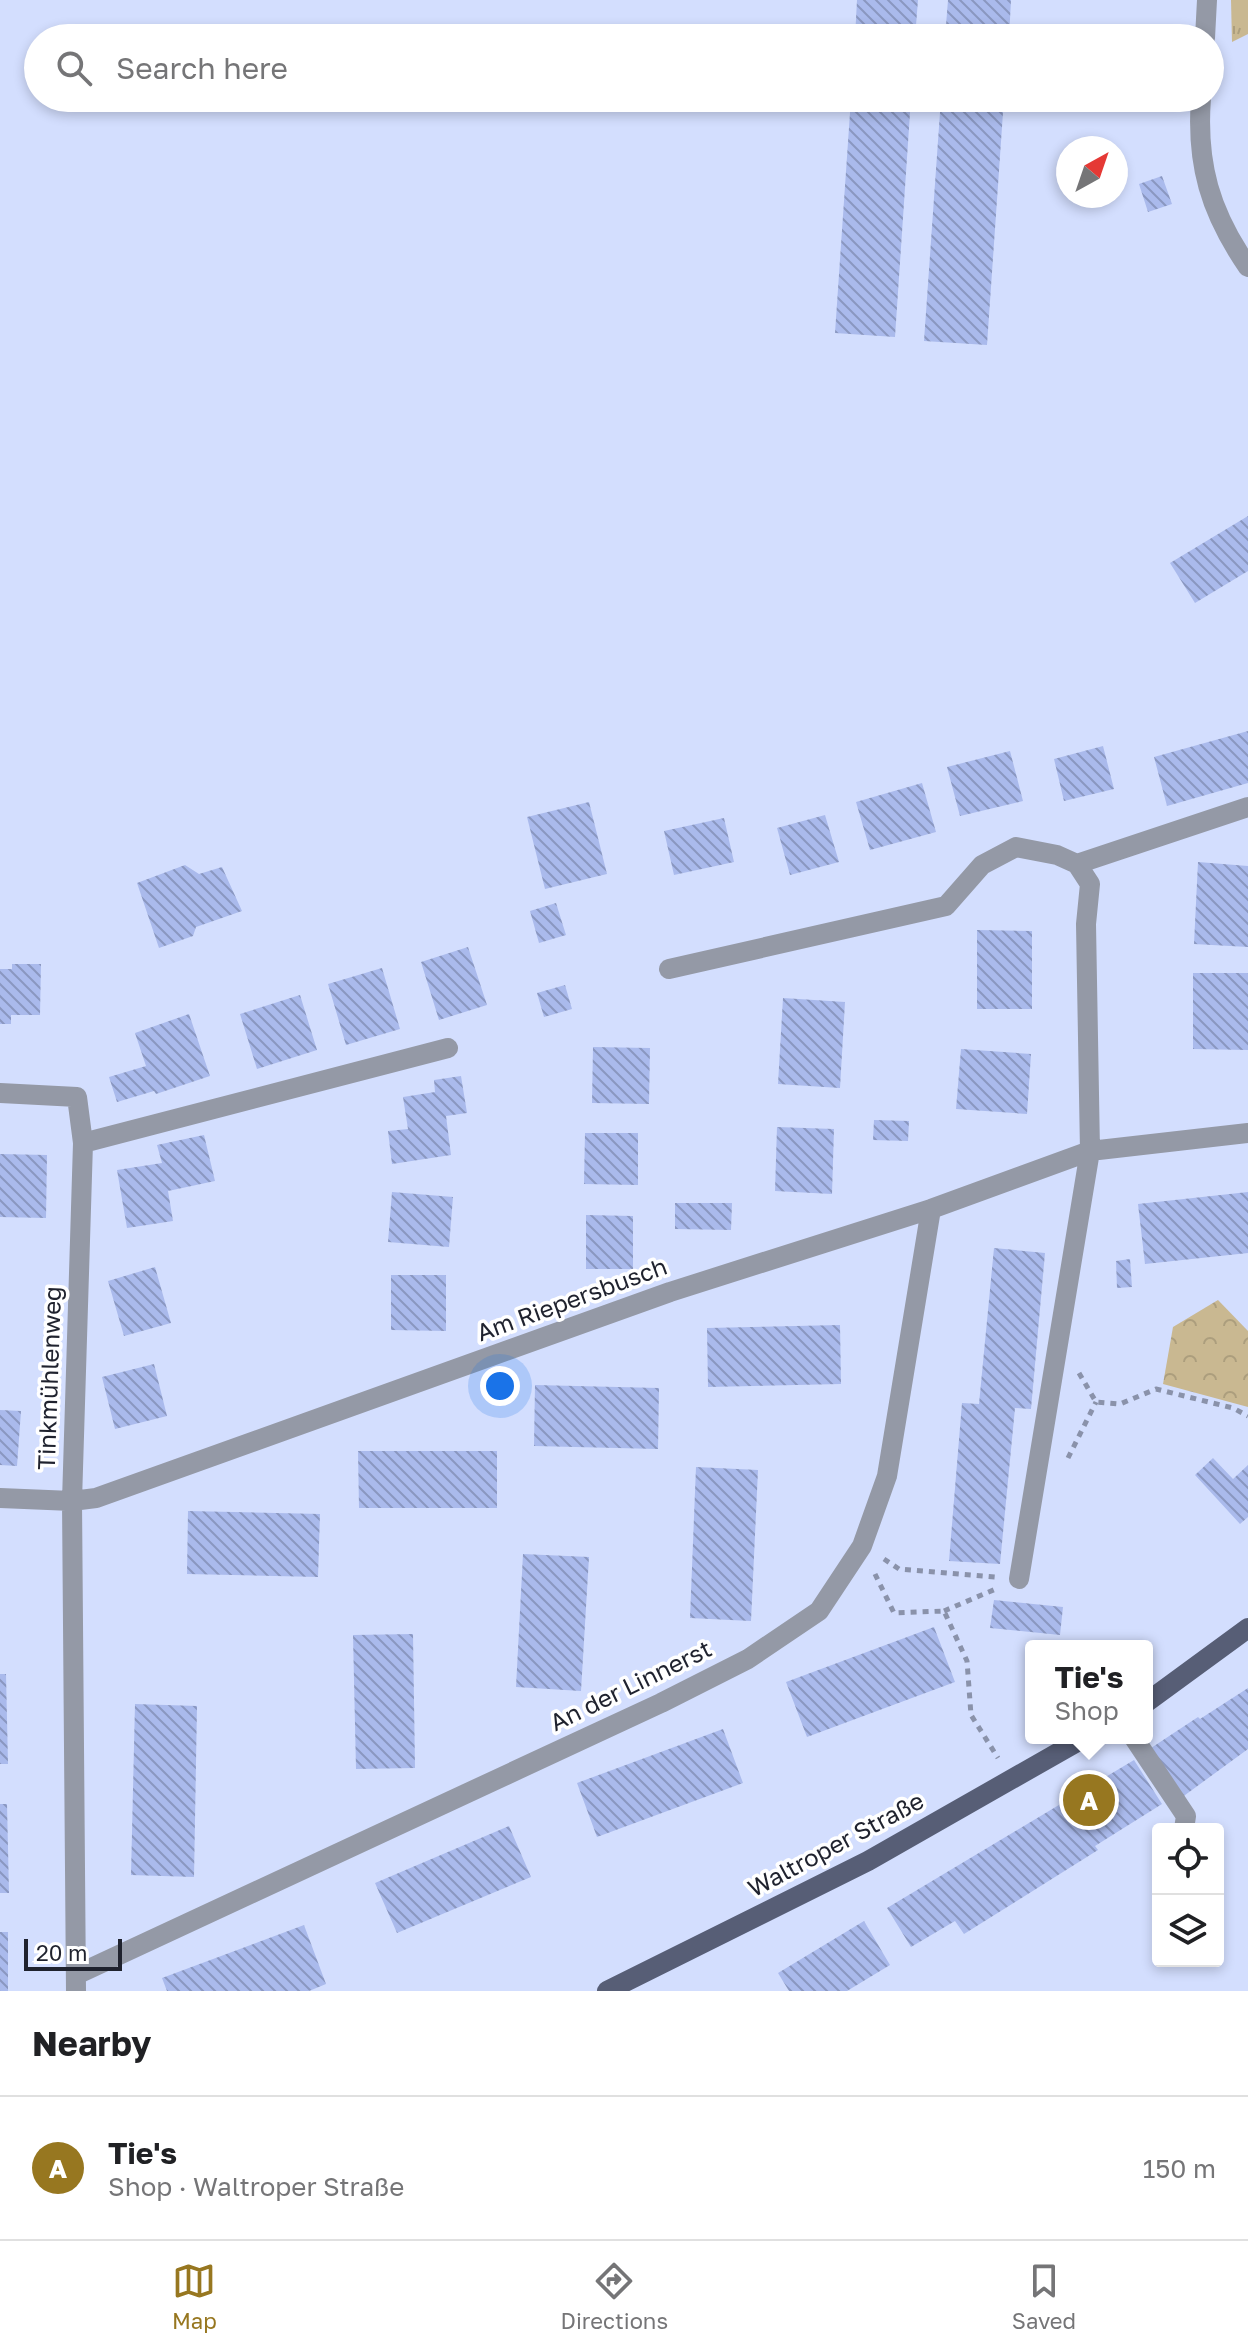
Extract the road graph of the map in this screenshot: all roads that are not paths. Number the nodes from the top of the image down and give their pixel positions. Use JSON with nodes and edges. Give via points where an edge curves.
{"nodes":[{"id":1,"x":1207,"y":0,"type":"edge"},
{"id":2,"x":1206,"y":24,"type":"edge"},
{"id":3,"x":1200,"y":112,"type":"edge"},
{"id":4,"x":1248,"y":267,"type":"edge"},
{"id":5,"x":1248,"y":807,"type":"edge"},
{"id":6,"x":1077,"y":864,"type":"junction"},
{"id":7,"x":669,"y":969,"type":"dead end"},
{"id":8,"x":448,"y":1048,"type":"dead end"},
{"id":9,"x":0,"y":1093,"type":"edge"},
{"id":10,"x":1248,"y":1133,"type":"edge"},
{"id":11,"x":83,"y":1143,"type":"junction"},
{"id":12,"x":1090,"y":1151,"type":"junction"},
{"id":13,"x":931,"y":1209,"type":"junction"},
{"id":14,"x":0,"y":1498,"type":"edge"},
{"id":15,"x":72,"y":1501,"type":"junction"},
{"id":16,"x":1019,"y":1579,"type":"road end"},
{"id":17,"x":1248,"y":1628,"type":"edge"},
{"id":18,"x":1153,"y":1698,"type":"edge"},
{"id":19,"x":1074,"y":1744,"type":"edge"},
{"id":20,"x":1138,"y":1744,"type":"edge"},
{"id":21,"x":1185,"y":1823,"type":"edge"},
{"id":22,"x":76,"y":1983,"type":"edge"},
{"id":23,"x":617,"y":1989,"type":"edge"}],
"edges":[{"from":1,"to":2,"type":"street"},
{"from":3,"to":4,"type":"street","via":[[1204,174],[1213,206]]},
{"from":5,"to":6,"type":"street"},
{"from":6,"to":7,"type":"street","via":[[1016,847],[982,865],[946,906]]},
{"from":6,"to":12,"type":"street","via":[[1090,884]]},
{"from":8,"to":11,"type":"street"},
{"from":9,"to":11,"type":"street","name":"Tinkmühlenweg","via":[[77,1097]]},
{"from":10,"to":12,"type":"street","name":"Am Riepersbusch"},
{"from":11,"to":15,"type":"street","name":"Tinkmühlenweg"},
{"from":12,"to":13,"type":"street","name":"Am Riepersbusch"},
{"from":12,"to":16,"type":"street"},
{"from":13,"to":15,"type":"street","name":"Am Riepersbusch","via":[[670,1292],[96,1498]]},
{"from":13,"to":22,"type":"street","name":"An der Linnerst","via":[[887,1476],[862,1546],[819,1611],[748,1659],[661,1703]]},
{"from":14,"to":15,"type":"street","name":"Am Riepersbusch"},
{"from":15,"to":22,"type":"street","name":"Tinkmühlenweg"},
{"from":17,"to":18,"type":"main road"},
{"from":19,"to":23,"type":"main road","name":"Waltroper Straße","via":[[868,1861]]},
{"from":20,"to":21,"type":"street","via":[[1186,1816]]}]}
